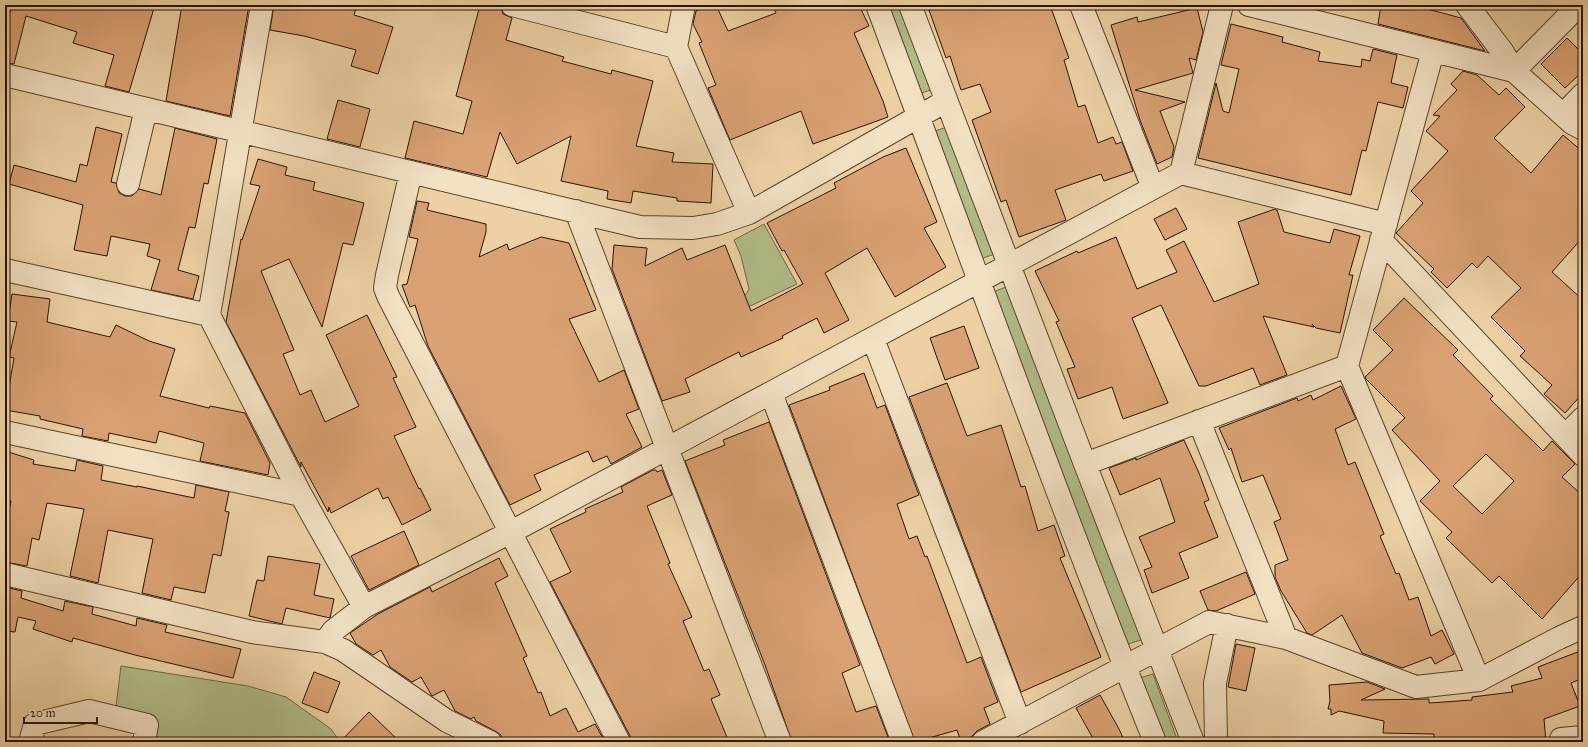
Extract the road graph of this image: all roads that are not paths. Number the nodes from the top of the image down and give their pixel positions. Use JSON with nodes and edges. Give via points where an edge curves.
{"nodes":[{"id":1,"x":262,"y":5,"type":"edge"},
{"id":2,"x":512,"y":5,"type":"edge"},
{"id":3,"x":684,"y":5,"type":"edge"},
{"id":4,"x":877,"y":5,"type":"edge"},
{"id":5,"x":910,"y":5,"type":"edge"},
{"id":6,"x":1080,"y":5,"type":"edge"},
{"id":7,"x":1222,"y":5,"type":"edge"},
{"id":8,"x":1249,"y":5,"type":"edge"},
{"id":9,"x":1467,"y":5,"type":"edge"},
{"id":10,"x":1579,"y":5,"type":"edge"},
{"id":11,"x":676,"y":46,"type":"junction"},
{"id":12,"x":1433,"y":51,"type":"junction"},
{"id":13,"x":1514,"y":71,"type":"junction"},
{"id":14,"x":5,"y":75,"type":"edge"},
{"id":15,"x":1583,"y":94,"type":"edge"},
{"id":16,"x":946,"y":101,"type":"junction"},
{"id":17,"x":146,"y":109,"type":"junction"},
{"id":18,"x":1563,"y":115,"type":"junction"},
{"id":19,"x":919,"y":117,"type":"junction"},
{"id":20,"x":1583,"y":129,"type":"edge"},
{"id":21,"x":240,"y":131,"type":"junction"},
{"id":22,"x":411,"y":172,"type":"junction"},
{"id":23,"x":1181,"y":173,"type":"junction"},
{"id":24,"x":128,"y":184,"type":"dead end"},
{"id":25,"x":1153,"y":188,"type":"junction"},
{"id":26,"x":576,"y":211,"type":"junction"},
{"id":27,"x":749,"y":213,"type":"junction"},
{"id":28,"x":1384,"y":232,"type":"junction"},
{"id":29,"x":1008,"y":265,"type":"junction"},
{"id":30,"x":5,"y":276,"type":"edge"},
{"id":31,"x":978,"y":281,"type":"junction"},
{"id":32,"x":209,"y":315,"type":"junction"},
{"id":33,"x":873,"y":339,"type":"junction"},
{"id":34,"x":1347,"y":366,"type":"junction"},
{"id":35,"x":771,"y":393,"type":"junction"},
{"id":36,"x":1583,"y":418,"type":"edge"},
{"id":37,"x":1199,"y":421,"type":"junction"},
{"id":38,"x":5,"y":432,"type":"edge"},
{"id":39,"x":1565,"y":436,"type":"junction"},
{"id":40,"x":668,"y":448,"type":"junction"},
{"id":41,"x":1583,"y":455,"type":"edge"},
{"id":42,"x":1085,"y":464,"type":"junction"},
{"id":43,"x":301,"y":496,"type":"junction"},
{"id":44,"x":511,"y":532,"type":"junction"},
{"id":45,"x":5,"y":574,"type":"edge"},
{"id":46,"x":364,"y":607,"type":"junction"},
{"id":47,"x":1227,"y":625,"type":"junction"},
{"id":48,"x":1583,"y":627,"type":"edge"},
{"id":49,"x":1286,"y":638,"type":"junction"},
{"id":50,"x":325,"y":642,"type":"junction"},
{"id":51,"x":1156,"y":650,"type":"junction"},
{"id":52,"x":1125,"y":668,"type":"junction"},
{"id":53,"x":1479,"y":680,"type":"junction"},
{"id":54,"x":1020,"y":723,"type":"junction"},
{"id":55,"x":1583,"y":737,"type":"edge"},
{"id":56,"x":30,"y":742,"type":"edge"},
{"id":57,"x":144,"y":742,"type":"edge"},
{"id":58,"x":490,"y":742,"type":"edge"},
{"id":59,"x":619,"y":742,"type":"edge"},
{"id":60,"x":780,"y":742,"type":"edge"},
{"id":61,"x":904,"y":742,"type":"edge"},
{"id":62,"x":983,"y":742,"type":"edge"},
{"id":63,"x":1155,"y":742,"type":"edge"},
{"id":64,"x":1193,"y":742,"type":"edge"},
{"id":65,"x":1216,"y":742,"type":"edge"},
{"id":66,"x":1562,"y":742,"type":"edge"}],
"edges":[{"from":1,"to":21,"type":"street"},
{"from":2,"to":11,"type":"street"},
{"from":3,"to":11,"type":"street"},
{"from":4,"to":19,"type":"street"},
{"from":5,"to":16,"type":"street"},
{"from":6,"to":25,"type":"street"},
{"from":7,"to":23,"type":"street"},
{"from":8,"to":12,"type":"street"},
{"from":9,"to":13,"type":"street"},
{"from":10,"to":13,"type":"street"},
{"from":11,"to":27,"type":"street"},
{"from":12,"to":13,"type":"street"},
{"from":12,"to":28,"type":"street"},
{"from":13,"to":18,"type":"street"},
{"from":14,"to":17,"type":"street"},
{"from":15,"to":18,"type":"street"},
{"from":16,"to":19,"type":"street"},
{"from":16,"to":29,"type":"street"},
{"from":17,"to":21,"type":"street"},
{"from":17,"to":24,"type":"street"},
{"from":18,"to":20,"type":"street"},
{"from":19,"to":27,"type":"street"},
{"from":19,"to":31,"type":"street"},
{"from":21,"to":22,"type":"street"},
{"from":21,"to":32,"type":"street"},
{"from":22,"to":26,"type":"street"},
{"from":22,"to":44,"type":"street","via":[[385,288]]},
{"from":23,"to":25,"type":"street"},
{"from":23,"to":28,"type":"street"},
{"from":25,"to":29,"type":"street"},
{"from":26,"to":27,"type":"street","via":[[640,227],[693,228],[717,224]]},
{"from":26,"to":40,"type":"street"},
{"from":28,"to":34,"type":"street"},
{"from":28,"to":39,"type":"street"},
{"from":29,"to":31,"type":"street"},
{"from":29,"to":42,"type":"street"},
{"from":30,"to":32,"type":"street"},
{"from":31,"to":33,"type":"street"},
{"from":31,"to":52,"type":"street"},
{"from":32,"to":43,"type":"street"},
{"from":33,"to":35,"type":"street"},
{"from":33,"to":54,"type":"street"},
{"from":34,"to":37,"type":"street"},
{"from":34,"to":53,"type":"street"},
{"from":35,"to":40,"type":"street"},
{"from":35,"to":61,"type":"street"},
{"from":36,"to":39,"type":"street"},
{"from":37,"to":42,"type":"street"},
{"from":37,"to":49,"type":"street"},
{"from":38,"to":43,"type":"street"},
{"from":39,"to":41,"type":"street"},
{"from":40,"to":44,"type":"street"},
{"from":40,"to":60,"type":"street"},
{"from":42,"to":51,"type":"street"},
{"from":43,"to":46,"type":"street"},
{"from":44,"to":46,"type":"street"},
{"from":44,"to":59,"type":"street"},
{"from":45,"to":50,"type":"street","via":[[252,632]]},
{"from":46,"to":50,"type":"street","via":[[333,631]]},
{"from":47,"to":49,"type":"street"},
{"from":47,"to":51,"type":"street","via":[[1209,622]]},
{"from":47,"to":65,"type":"street","via":[[1215,683]]},
{"from":48,"to":53,"type":"street"},
{"from":49,"to":53,"type":"street","via":[[1416,687]]},
{"from":50,"to":58,"type":"street","via":[[343,650],[447,721]]},
{"from":51,"to":52,"type":"street"},
{"from":51,"to":64,"type":"street"},
{"from":52,"to":54,"type":"street"},
{"from":52,"to":63,"type":"street"},
{"from":54,"to":62,"type":"street"},
{"from":55,"to":66,"type":"street","via":[[1561,739]]},
{"from":56,"to":57,"type":"street","via":[[34,724],[89,711],[147,725]]}]}
